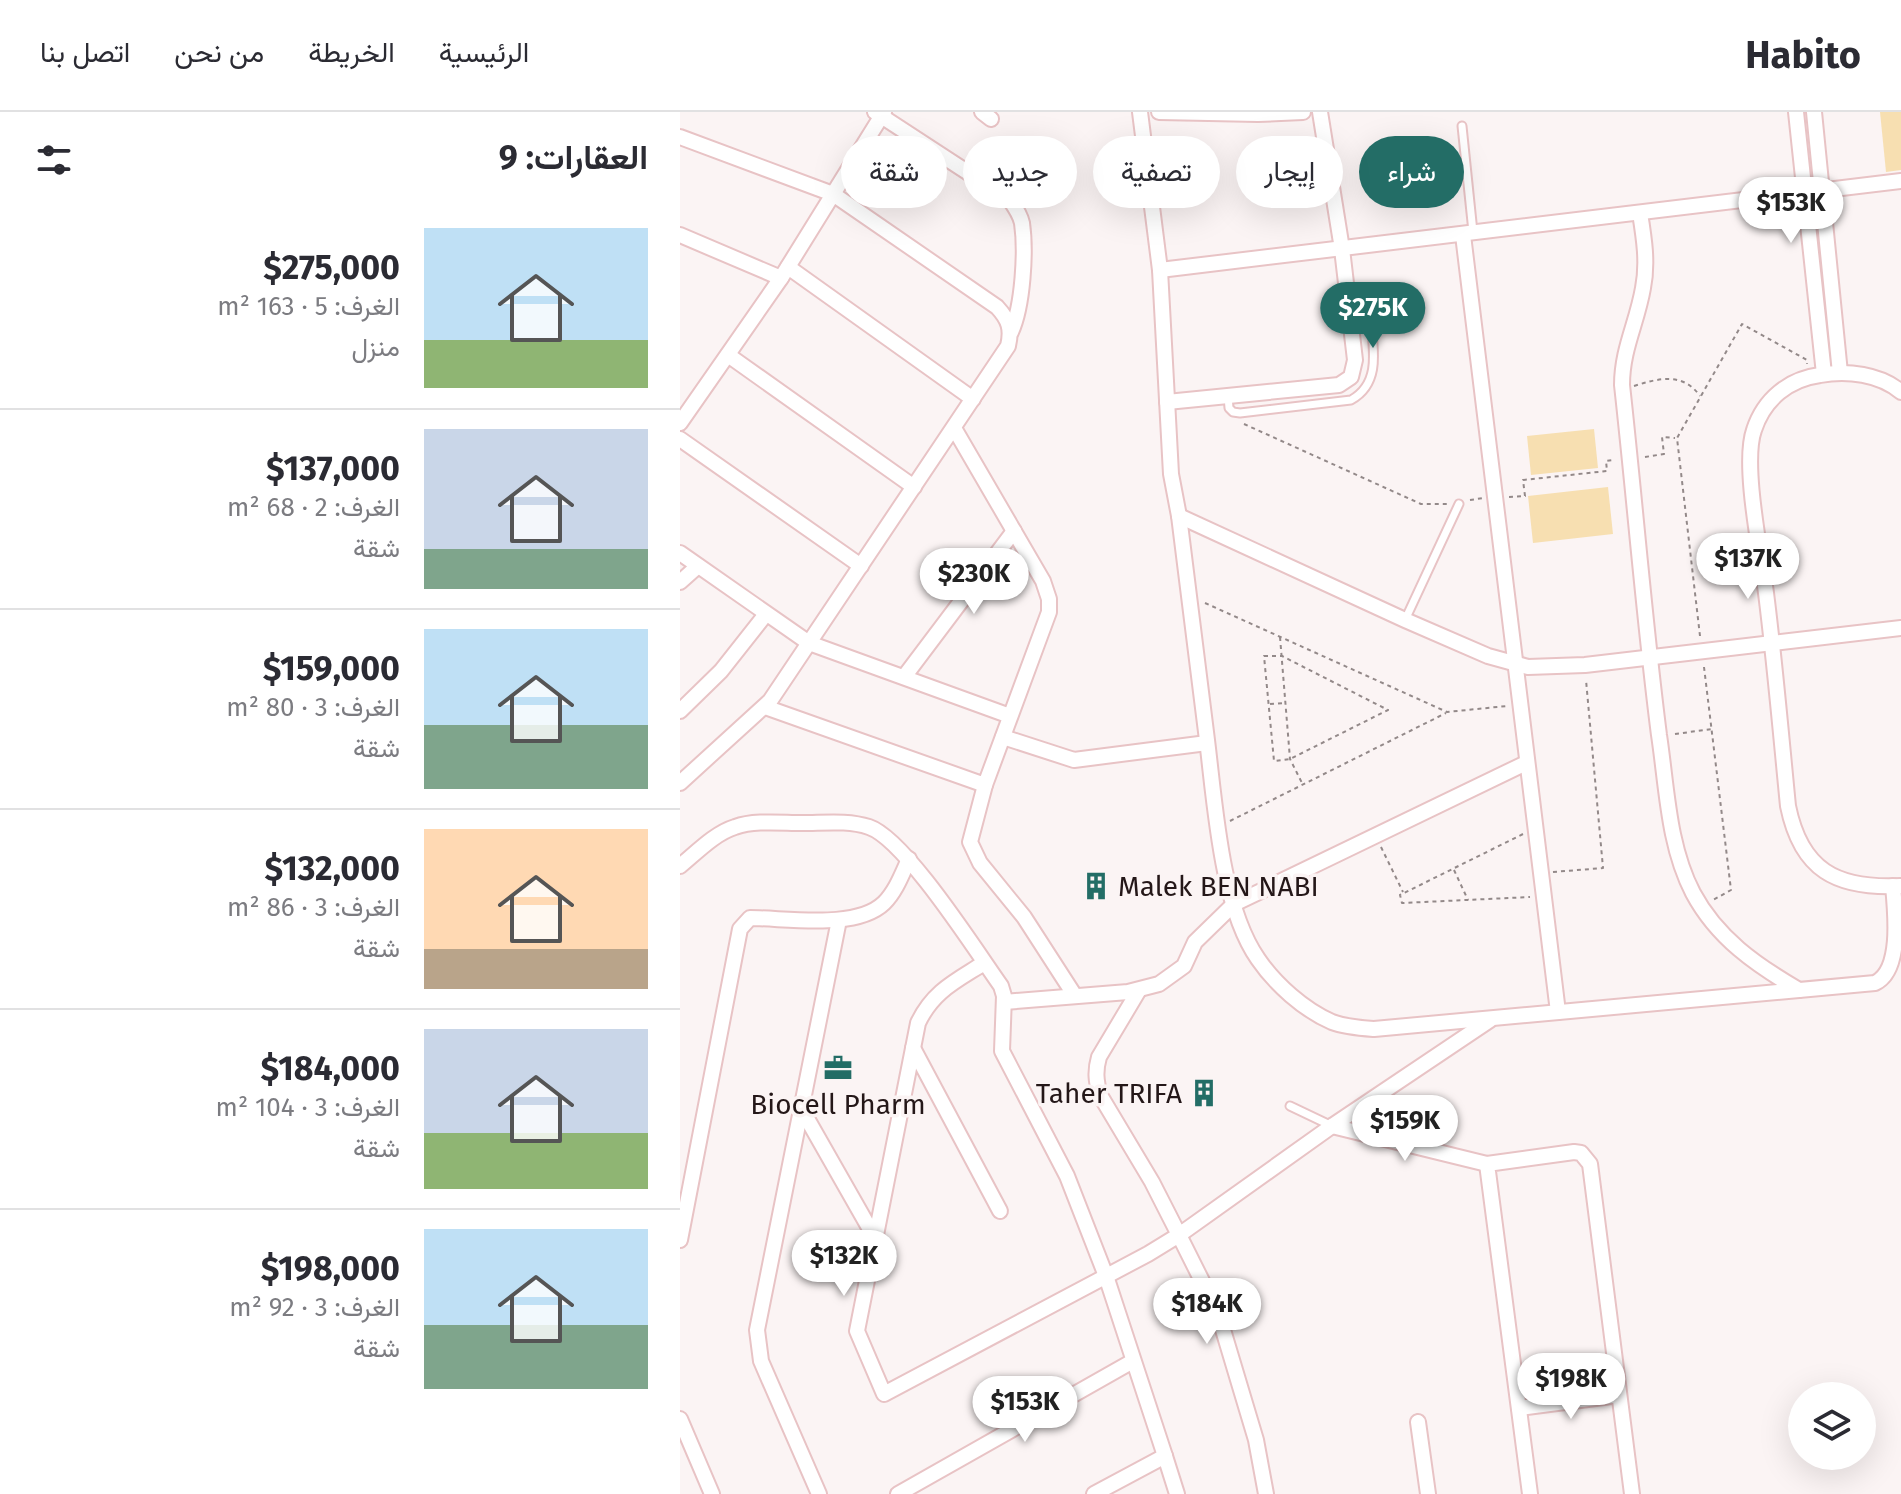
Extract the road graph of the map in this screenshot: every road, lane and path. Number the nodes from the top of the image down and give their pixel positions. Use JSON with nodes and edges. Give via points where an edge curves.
{"nodes":[{"id":1,"x":1140,"y":112,"type":"edge"},
{"id":2,"x":1159,"y":112,"type":"edge"},
{"id":3,"x":1303,"y":112,"type":"edge"},
{"id":4,"x":1320,"y":112,"type":"edge"},
{"id":5,"x":1796,"y":112,"type":"edge"},
{"id":6,"x":1814,"y":112,"type":"edge"},
{"id":7,"x":880,"y":113,"type":"edge"},
{"id":8,"x":1462,"y":126,"type":"dead end"},
{"id":9,"x":680,"y":137,"type":"edge"},
{"id":10,"x":1901,"y":181,"type":"edge"},
{"id":11,"x":1822,"y":189,"type":"junction"},
{"id":12,"x":1805,"y":191,"type":"junction"},
{"id":13,"x":833,"y":194,"type":"junction"},
{"id":14,"x":1640,"y":213,"type":"junction"},
{"id":15,"x":1468,"y":234,"type":"junction"},
{"id":16,"x":681,"y":237,"type":"edge"},
{"id":17,"x":1342,"y":249,"type":"junction"},
{"id":18,"x":1160,"y":270,"type":"junction"},
{"id":19,"x":784,"y":272,"type":"junction"},
{"id":20,"x":1350,"y":316,"type":"junction"},
{"id":21,"x":1011,"y":332,"type":"junction"},
{"id":22,"x":728,"y":355,"type":"junction"},
{"id":23,"x":1840,"y":373,"type":"junction"},
{"id":24,"x":1816,"y":375,"type":"junction"},
{"id":25,"x":1622,"y":390,"type":"junction"},
{"id":26,"x":1901,"y":392,"type":"edge"},
{"id":27,"x":1228,"y":396,"type":"junction"},
{"id":28,"x":973,"y":399,"type":"junction"},
{"id":29,"x":1167,"y":402,"type":"junction"},
{"id":30,"x":1233,"y":412,"type":"junction"},
{"id":31,"x":680,"y":423,"type":"edge"},
{"id":32,"x":954,"y":428,"type":"junction"},
{"id":33,"x":1677,"y":438,"type":"dead end"},
{"id":34,"x":680,"y":439,"type":"edge"},
{"id":35,"x":1629,"y":459,"type":"junction"},
{"id":36,"x":914,"y":487,"type":"junction"},
{"id":37,"x":1497,"y":499,"type":"junction"},
{"id":38,"x":1459,"y":504,"type":"junction"},
{"id":39,"x":1179,"y":516,"type":"junction"},
{"id":40,"x":1014,"y":531,"type":"junction"},
{"id":41,"x":680,"y":553,"type":"edge"},
{"id":42,"x":698,"y":566,"type":"junction"},
{"id":43,"x":861,"y":566,"type":"junction"},
{"id":44,"x":680,"y":582,"type":"edge"},
{"id":45,"x":1189,"y":596,"type":"junction"},
{"id":46,"x":766,"y":614,"type":"junction"},
{"id":47,"x":1405,"y":620,"type":"junction"},
{"id":48,"x":1901,"y":628,"type":"edge"},
{"id":49,"x":1280,"y":637,"type":"junction"},
{"id":50,"x":809,"y":643,"type":"junction"},
{"id":51,"x":1773,"y":643,"type":"junction"},
{"id":52,"x":1282,"y":656,"type":"junction"},
{"id":53,"x":1649,"y":658,"type":"junction"},
{"id":54,"x":1516,"y":664,"type":"junction"},
{"id":55,"x":1585,"y":665,"type":"junction"},
{"id":56,"x":904,"y":677,"type":"junction"},
{"id":57,"x":1286,"y":703,"type":"junction"},
{"id":58,"x":1269,"y":704,"type":"junction"},
{"id":59,"x":1521,"y":705,"type":"junction"},
{"id":60,"x":765,"y":707,"type":"junction"},
{"id":61,"x":680,"y":711,"type":"edge"},
{"id":62,"x":1447,"y":712,"type":"junction"},
{"id":63,"x":1010,"y":716,"type":"junction"},
{"id":64,"x":1713,"y":729,"type":"dead end"},
{"id":65,"x":1660,"y":736,"type":"junction"},
{"id":66,"x":1003,"y":737,"type":"junction"},
{"id":67,"x":1207,"y":743,"type":"junction"},
{"id":68,"x":1290,"y":759,"type":"junction"},
{"id":69,"x":1526,"y":763,"type":"junction"},
{"id":70,"x":680,"y":783,"type":"edge"},
{"id":71,"x":1303,"y":784,"type":"junction"},
{"id":72,"x":985,"y":785,"type":"junction"},
{"id":73,"x":1218,"y":827,"type":"junction"},
{"id":74,"x":1535,"y":828,"type":"junction"},
{"id":75,"x":1375,"y":836,"type":"junction"},
{"id":76,"x":909,"y":859,"type":"junction"},
{"id":77,"x":680,"y":866,"type":"edge"},
{"id":78,"x":1453,"y":868,"type":"junction"},
{"id":79,"x":1540,"y":873,"type":"junction"},
{"id":80,"x":1897,"y":886,"type":"edge"},
{"id":81,"x":1731,"y":890,"type":"dead end"},
{"id":82,"x":1403,"y":893,"type":"junction"},
{"id":83,"x":1543,"y":897,"type":"junction"},
{"id":84,"x":1468,"y":900,"type":"junction"},
{"id":85,"x":1234,"y":904,"type":"junction"},
{"id":86,"x":1702,"y":907,"type":"junction"},
{"id":87,"x":839,"y":920,"type":"junction"},
{"id":88,"x":1900,"y":946,"type":"edge"},
{"id":89,"x":984,"y":963,"type":"junction"},
{"id":90,"x":1139,"y":990,"type":"junction"},
{"id":91,"x":1800,"y":991,"type":"junction"},
{"id":92,"x":1075,"y":996,"type":"junction"},
{"id":93,"x":1004,"y":1002,"type":"junction"},
{"id":94,"x":1558,"y":1012,"type":"junction"},
{"id":95,"x":1492,"y":1018,"type":"junction"},
{"id":96,"x":913,"y":1048,"type":"junction"},
{"id":97,"x":1290,"y":1106,"type":"dead end"},
{"id":98,"x":801,"y":1108,"type":"junction"},
{"id":99,"x":1332,"y":1126,"type":"junction"},
{"id":100,"x":1487,"y":1164,"type":"junction"},
{"id":101,"x":1000,"y":1211,"type":"dead end"},
{"id":102,"x":1179,"y":1235,"type":"junction"},
{"id":103,"x":875,"y":1238,"type":"junction"},
{"id":104,"x":680,"y":1240,"type":"edge"},
{"id":105,"x":1106,"y":1276,"type":"junction"},
{"id":106,"x":1133,"y":1361,"type":"junction"},
{"id":107,"x":1619,"y":1395,"type":"junction"},
{"id":108,"x":1519,"y":1408,"type":"junction"},
{"id":109,"x":680,"y":1419,"type":"edge"},
{"id":110,"x":1418,"y":1422,"type":"dead end"},
{"id":111,"x":1165,"y":1456,"type":"junction"},
{"id":112,"x":712,"y":1494,"type":"edge"},
{"id":113,"x":819,"y":1494,"type":"edge"},
{"id":114,"x":898,"y":1494,"type":"edge"},
{"id":115,"x":1094,"y":1494,"type":"edge"},
{"id":116,"x":1177,"y":1494,"type":"edge"},
{"id":117,"x":1266,"y":1494,"type":"edge"},
{"id":118,"x":1428,"y":1494,"type":"edge"},
{"id":119,"x":1530,"y":1494,"type":"edge"},
{"id":120,"x":1632,"y":1494,"type":"edge"}],
"edges":[{"from":1,"to":18,"type":"street"},
{"from":2,"to":3,"type":"street"},
{"from":4,"to":17,"type":"street"},
{"from":5,"to":12,"type":"street"},
{"from":6,"to":11,"type":"street"},
{"from":7,"to":13,"type":"street"},
{"from":7,"to":21,"type":"street","via":[[1010,200],[1017,210],[1022,223],[1022,298]]},
{"from":8,"to":15,"type":"lane"},
{"from":9,"to":13,"type":"street"},
{"from":10,"to":11,"type":"street"},
{"from":11,"to":12,"type":"street"},
{"from":11,"to":23,"type":"street"},
{"from":12,"to":14,"type":"street"},
{"from":12,"to":24,"type":"street"},
{"from":13,"to":19,"type":"street"},
{"from":13,"to":21,"type":"street","via":[[997,307]]},
{"from":14,"to":15,"type":"street"},
{"from":14,"to":25,"type":"street","via":[[1645,273],[1626,345]]},
{"from":15,"to":17,"type":"street"},
{"from":15,"to":37,"type":"street"},
{"from":16,"to":19,"type":"street"},
{"from":17,"to":18,"type":"street"},
{"from":17,"to":20,"type":"street"},
{"from":18,"to":29,"type":"street"},
{"from":19,"to":22,"type":"street"},
{"from":19,"to":28,"type":"street"},
{"from":20,"to":27,"type":"street","via":[[1355,370],[1346,382]]},
{"from":20,"to":30,"type":"lane","via":[[1362,315],[1371,323],[1373,368],[1361,394],[1351,400]]},
{"from":21,"to":28,"type":"street","via":[[1008,346]]},
{"from":22,"to":31,"type":"street"},
{"from":22,"to":36,"type":"street"},
{"from":23,"to":24,"type":"street"},
{"from":23,"to":26,"type":"street","via":[[1876,378]]},
{"from":24,"to":25,"type":"path","via":[[1807,360],[1742,324],[1701,397],[1677,379],[1655,379]]},
{"from":24,"to":51,"type":"street","via":[[1773,397],[1750,443]]},
{"from":25,"to":35,"type":"street"},
{"from":27,"to":29,"type":"street"},
{"from":27,"to":30,"type":"lane"},
{"from":28,"to":32,"type":"street"},
{"from":29,"to":39,"type":"street"},
{"from":30,"to":38,"type":"path","via":[[1237,421],[1421,504]]},
{"from":32,"to":36,"type":"street"},
{"from":32,"to":40,"type":"street"},
{"from":33,"to":35,"type":"path","via":[[1662,437],[1664,454]]},
{"from":34,"to":43,"type":"street"},
{"from":35,"to":37,"type":"path","via":[[1606,461],[1607,471],[1523,480],[1525,496]]},
{"from":35,"to":53,"type":"street"},
{"from":36,"to":43,"type":"street"},
{"from":37,"to":38,"type":"path"},
{"from":37,"to":54,"type":"street"},
{"from":38,"to":47,"type":"lane"},
{"from":39,"to":45,"type":"street"},
{"from":39,"to":47,"type":"street"},
{"from":40,"to":56,"type":"street"},
{"from":40,"to":63,"type":"street","via":[[1043,581],[1049,612]]},
{"from":41,"to":42,"type":"street"},
{"from":42,"to":44,"type":"street"},
{"from":42,"to":46,"type":"street"},
{"from":43,"to":50,"type":"street"},
{"from":45,"to":49,"type":"path"},
{"from":45,"to":67,"type":"street"},
{"from":46,"to":50,"type":"street"},
{"from":46,"to":61,"type":"street","via":[[721,671]]},
{"from":47,"to":54,"type":"street"},
{"from":48,"to":51,"type":"street"},
{"from":49,"to":52,"type":"path"},
{"from":49,"to":62,"type":"path"},
{"from":50,"to":56,"type":"street"},
{"from":50,"to":60,"type":"street"},
{"from":51,"to":53,"type":"street"},
{"from":51,"to":80,"type":"street","via":[[1788,806],[1803,852],[1840,878]]},
{"from":52,"to":57,"type":"path"},
{"from":52,"to":58,"type":"path","via":[[1264,656]]},
{"from":52,"to":68,"type":"path","via":[[1388,710]]},
{"from":53,"to":55,"type":"street"},
{"from":53,"to":65,"type":"street"},
{"from":54,"to":55,"type":"street"},
{"from":54,"to":59,"type":"street"},
{"from":55,"to":79,"type":"path","via":[[1603,868]]},
{"from":56,"to":63,"type":"street"},
{"from":57,"to":58,"type":"path"},
{"from":57,"to":68,"type":"path"},
{"from":58,"to":68,"type":"path","via":[[1274,761]]},
{"from":59,"to":62,"type":"path"},
{"from":59,"to":69,"type":"street"},
{"from":60,"to":70,"type":"street"},
{"from":60,"to":72,"type":"street"},
{"from":62,"to":71,"type":"path"},
{"from":63,"to":66,"type":"street"},
{"from":64,"to":65,"type":"path"},
{"from":65,"to":86,"type":"street","via":[[1673,834],[1681,865]]},
{"from":66,"to":67,"type":"street","via":[[1074,760]]},
{"from":66,"to":72,"type":"street"},
{"from":67,"to":73,"type":"street"},
{"from":68,"to":71,"type":"path"},
{"from":69,"to":74,"type":"street"},
{"from":69,"to":75,"type":"street"},
{"from":71,"to":73,"type":"path"},
{"from":72,"to":92,"type":"street","via":[[970,842]]},
{"from":73,"to":85,"type":"street"},
{"from":74,"to":78,"type":"path"},
{"from":74,"to":79,"type":"street"},
{"from":75,"to":82,"type":"path"},
{"from":75,"to":85,"type":"street"},
{"from":76,"to":77,"type":"street","via":[[889,837],[862,825],[758,823],[724,832]]},
{"from":76,"to":87,"type":"street","via":[[887,900],[862,917]]},
{"from":76,"to":89,"type":"street"},
{"from":78,"to":82,"type":"path"},
{"from":78,"to":84,"type":"path"},
{"from":79,"to":83,"type":"street"},
{"from":80,"to":88,"type":"street"},
{"from":81,"to":86,"type":"path"},
{"from":82,"to":84,"type":"path","via":[[1402,903]]},
{"from":83,"to":84,"type":"path"},
{"from":83,"to":94,"type":"street"},
{"from":85,"to":90,"type":"street","via":[[1195,942],[1178,972]]},
{"from":85,"to":95,"type":"street","via":[[1258,959],[1291,994],[1332,1022],[1374,1029]]},
{"from":86,"to":91,"type":"street","via":[[1756,965]]},
{"from":87,"to":98,"type":"street"},
{"from":87,"to":104,"type":"street","via":[[750,918],[740,929]]},
{"from":88,"to":91,"type":"street","via":[[1890,978]]},
{"from":89,"to":93,"type":"street","via":[[1001,986]]},
{"from":89,"to":96,"type":"street","via":[[936,994],[918,1023]]},
{"from":90,"to":92,"type":"street"},
{"from":90,"to":102,"type":"street","via":[[1099,1057],[1096,1081]]},
{"from":91,"to":94,"type":"street"},
{"from":92,"to":93,"type":"street"},
{"from":93,"to":105,"type":"street","via":[[1002,1051],[1067,1176]]},
{"from":94,"to":95,"type":"street"},
{"from":95,"to":99,"type":"street"},
{"from":96,"to":101,"type":"street"},
{"from":96,"to":103,"type":"street"},
{"from":97,"to":99,"type":"lane"},
{"from":98,"to":103,"type":"street"},
{"from":98,"to":113,"type":"street","via":[[757,1330],[761,1361]]},
{"from":99,"to":100,"type":"street"},
{"from":99,"to":102,"type":"street"},
{"from":100,"to":107,"type":"street","via":[[1574,1152],[1587,1158]]},
{"from":100,"to":108,"type":"street"},
{"from":102,"to":105,"type":"street"},
{"from":102,"to":117,"type":"street","via":[[1218,1313],[1256,1440]]},
{"from":103,"to":105,"type":"street","via":[[857,1331],[884,1394]]},
{"from":105,"to":106,"type":"street"},
{"from":106,"to":111,"type":"street"},
{"from":106,"to":114,"type":"street"},
{"from":107,"to":108,"type":"street"},
{"from":107,"to":120,"type":"street"},
{"from":108,"to":119,"type":"street"},
{"from":109,"to":112,"type":"street"},
{"from":110,"to":118,"type":"street"},
{"from":111,"to":115,"type":"street"},
{"from":111,"to":116,"type":"street"}]}
